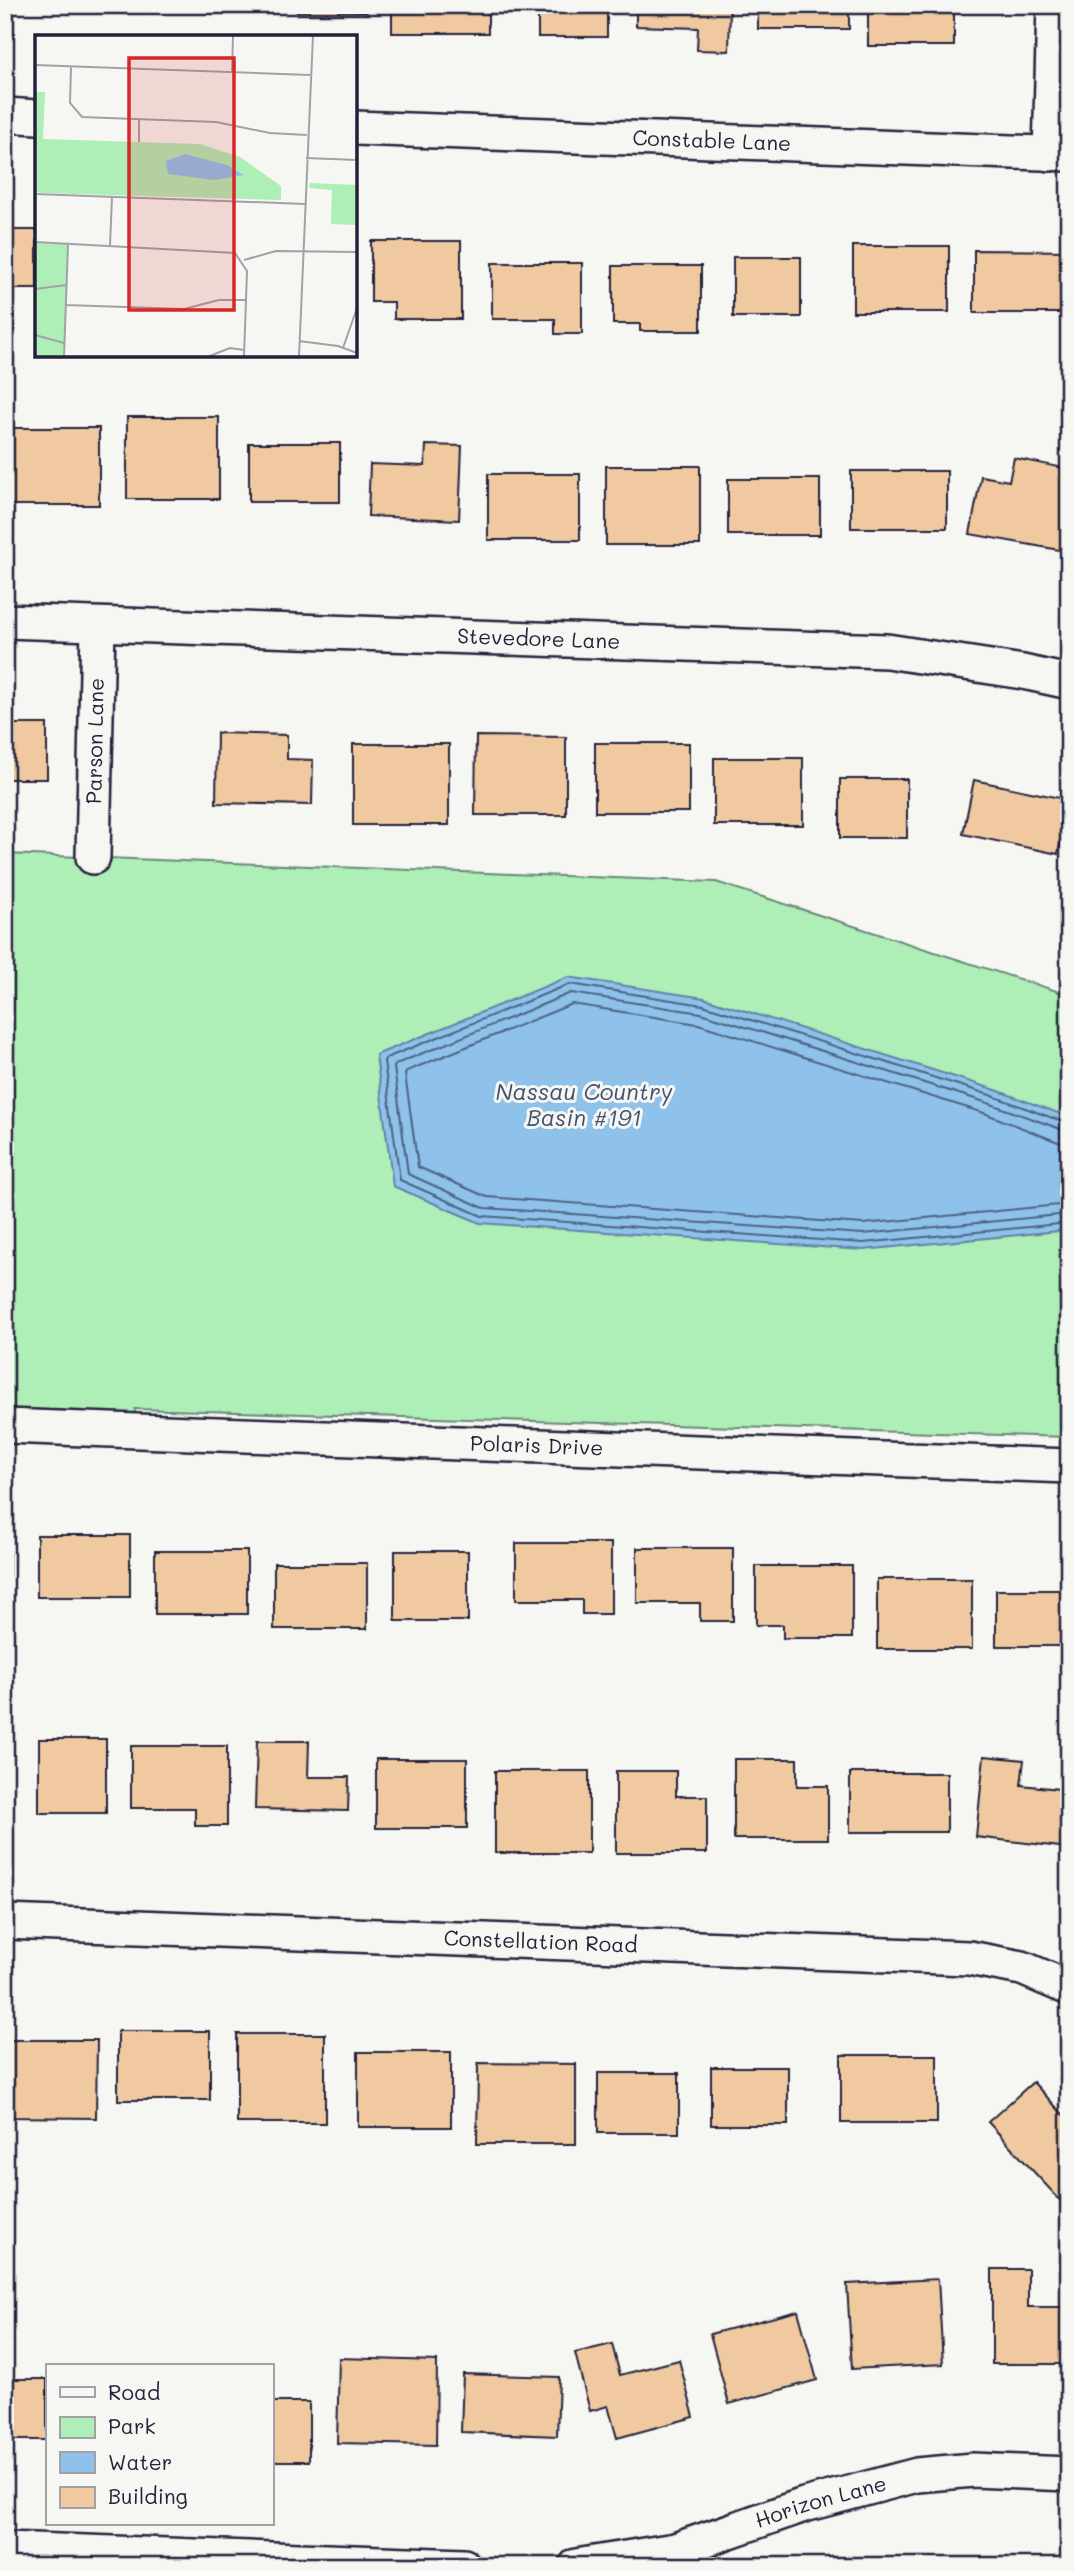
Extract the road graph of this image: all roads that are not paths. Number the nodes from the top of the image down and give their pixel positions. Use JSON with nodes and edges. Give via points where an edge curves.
{"nodes":[{"id":1,"x":1054,"y":5,"type":"edge"},
{"id":2,"x":5,"y":116,"type":"edge"},
{"id":3,"x":35,"y":117,"type":"edge"},
{"id":4,"x":357,"y":128,"type":"edge"},
{"id":5,"x":1059,"y":154,"type":"edge"},
{"id":6,"x":5,"y":621,"type":"edge"},
{"id":7,"x":98,"y":625,"type":"junction"},
{"id":8,"x":1069,"y":682,"type":"edge"},
{"id":9,"x":93,"y":857,"type":"dead end"},
{"id":10,"x":5,"y":1426,"type":"edge"},
{"id":11,"x":1069,"y":1466,"type":"edge"},
{"id":12,"x":5,"y":1922,"type":"edge"},
{"id":13,"x":1069,"y":1987,"type":"edge"},
{"id":14,"x":1069,"y":2474,"type":"edge"},
{"id":15,"x":5,"y":2549,"type":"edge"},
{"id":16,"x":464,"y":2566,"type":"edge"},
{"id":17,"x":576,"y":2566,"type":"edge"}],
"edges":[{"from":1,"to":5,"type":"street"},
{"from":2,"to":3,"type":"street"},
{"from":4,"to":5,"type":"street","name":"Constable Lane"},
{"from":6,"to":7,"type":"street","name":"Stevedore Lane"},
{"from":7,"to":8,"type":"street","name":"Stevedore Lane","via":[[887,651]]},
{"from":7,"to":9,"type":"street","name":"Parson Lane"},
{"from":10,"to":11,"type":"street","name":"Polaris Drive"},
{"from":12,"to":13,"type":"street","name":"Constellation Road","via":[[970,1958],[1022,1968]]},
{"from":14,"to":17,"type":"street","name":"Horizon Lane","via":[[973,2470],[917,2475],[804,2505],[675,2550]]},
{"from":15,"to":16,"type":"street"}]}
